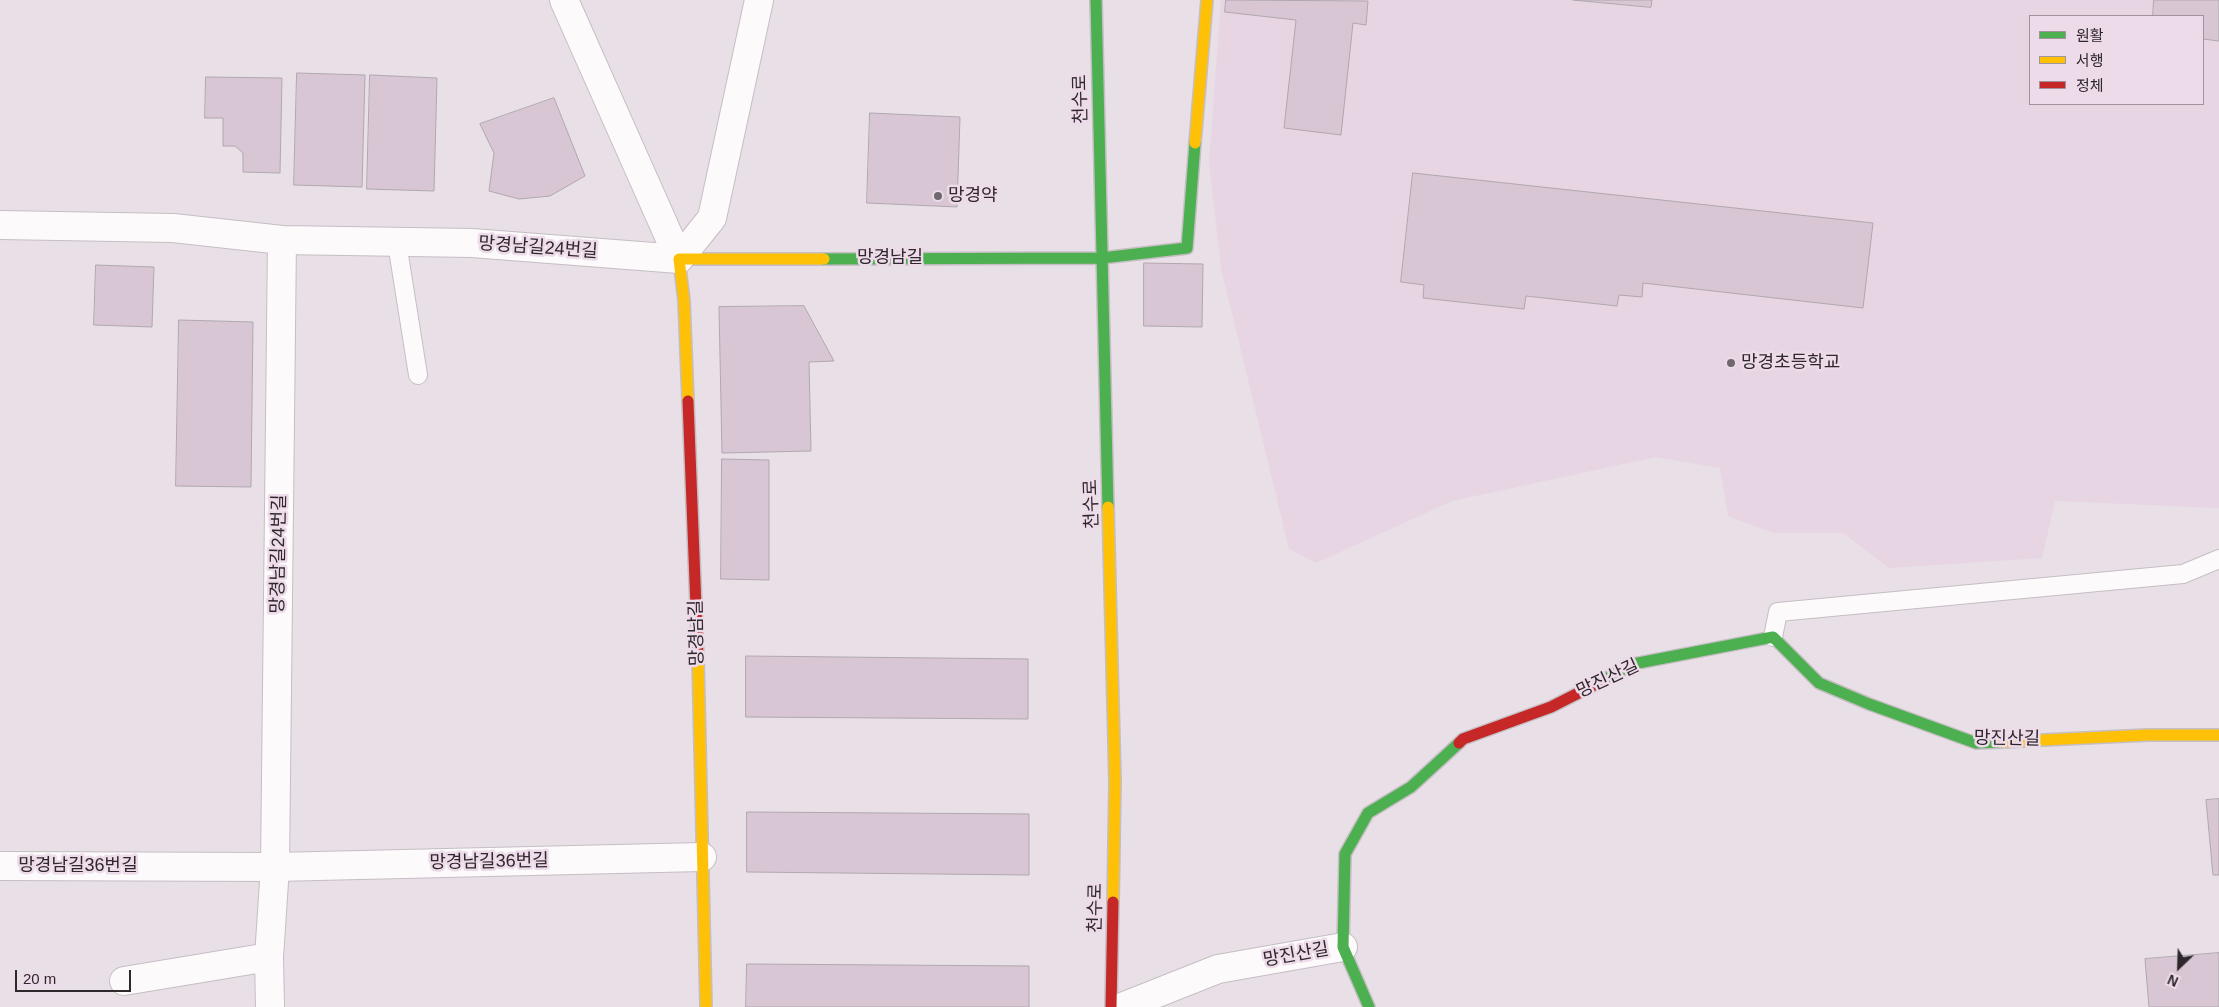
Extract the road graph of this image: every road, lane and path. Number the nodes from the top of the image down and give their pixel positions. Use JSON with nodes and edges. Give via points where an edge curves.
{"nodes":[{"id":1,"x":564,"y":0,"type":"edge"},
{"id":2,"x":759,"y":0,"type":"edge"},
{"id":3,"x":1096,"y":0,"type":"edge"},
{"id":4,"x":1207,"y":0,"type":"edge"},
{"id":5,"x":0,"y":225,"type":"edge"},
{"id":6,"x":282,"y":240,"type":"junction"},
{"id":7,"x":397,"y":243,"type":"junction"},
{"id":8,"x":1102,"y":258,"type":"junction"},
{"id":9,"x":679,"y":259,"type":"junction"},
{"id":10,"x":418,"y":375,"type":"dead end"},
{"id":11,"x":2219,"y":559,"type":"edge"},
{"id":12,"x":1773,"y":637,"type":"junction"},
{"id":13,"x":2219,"y":735,"type":"edge"},
{"id":14,"x":702,"y":856,"type":"junction"},
{"id":15,"x":0,"y":866,"type":"edge"},
{"id":16,"x":275,"y":867,"type":"junction"},
{"id":17,"x":1343,"y":946,"type":"junction"},
{"id":18,"x":269,"y":957,"type":"junction"},
{"id":19,"x":124,"y":981,"type":"dead end"},
{"id":20,"x":270,"y":1007,"type":"edge"},
{"id":21,"x":706,"y":1007,"type":"edge"},
{"id":22,"x":1112,"y":1007,"type":"edge"},
{"id":23,"x":1122,"y":1007,"type":"edge"},
{"id":24,"x":1369,"y":1007,"type":"edge"}],
"edges":[{"from":1,"to":9,"type":"street","name":"망경남길"},
{"from":2,"to":9,"type":"street","via":[[712,218]]},
{"from":3,"to":8,"type":"street","name":"천수로"},
{"from":4,"to":8,"type":"street","name":"망경남길","via":[[1187,248]]},
{"from":5,"to":6,"type":"street","name":"망경남길24번길","via":[[173,228]]},
{"from":6,"to":7,"type":"street","name":"망경남길24번길"},
{"from":6,"to":16,"type":"street","name":"망경남길24번길"},
{"from":7,"to":9,"type":"street","name":"망경남길24번길","via":[[472,243]]},
{"from":7,"to":10,"type":"lane"},
{"from":8,"to":9,"type":"street","name":"망경남길"},
{"from":8,"to":22,"type":"street","name":"천수로","via":[[1115,772]]},
{"from":9,"to":14,"type":"street","name":"망경남길","via":[[684,300],[697,595]]},
{"from":11,"to":12,"type":"lane","via":[[2183,574],[1778,612]]},
{"from":12,"to":13,"type":"street","name":"망진산길","via":[[1819,684],[1976,742]]},
{"from":12,"to":17,"type":"street","name":"망진산길","via":[[1633,664],[1551,707],[1463,739],[1411,788],[1368,813],[1346,854]]},
{"from":14,"to":16,"type":"street","name":"망경남길36번길"},
{"from":14,"to":21,"type":"street","name":"망경남길"},
{"from":15,"to":16,"type":"street","name":"망경남길36번길"},
{"from":16,"to":18,"type":"street"},
{"from":17,"to":23,"type":"street","name":"망진산길","via":[[1218,969]]},
{"from":17,"to":24,"type":"street"},
{"from":18,"to":19,"type":"street"},
{"from":18,"to":20,"type":"street"}]}
